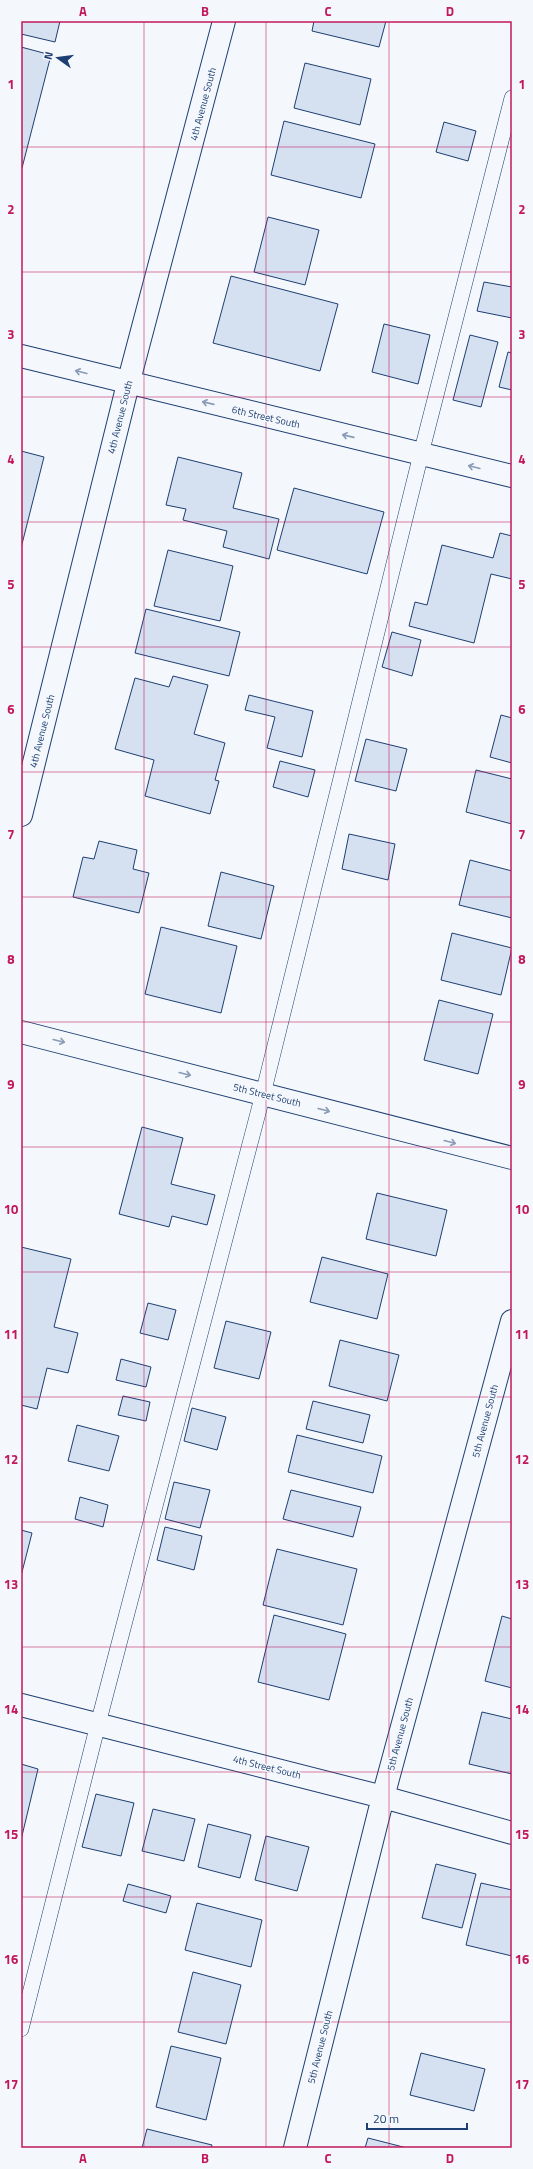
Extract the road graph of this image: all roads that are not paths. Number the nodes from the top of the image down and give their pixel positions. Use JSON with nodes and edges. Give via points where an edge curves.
{"nodes":[{"id":1,"x":224,"y":21,"type":"edge"},
{"id":2,"x":512,"y":98,"type":"edge"},
{"id":3,"x":21,"y":356,"type":"edge"},
{"id":4,"x":128,"y":384,"type":"junction"},
{"id":5,"x":421,"y":454,"type":"junction"},
{"id":6,"x":512,"y":476,"type":"edge"},
{"id":7,"x":21,"y":814,"type":"edge"},
{"id":8,"x":21,"y":1032,"type":"edge"},
{"id":9,"x":263,"y":1094,"type":"junction"},
{"id":10,"x":512,"y":1158,"type":"edge"},
{"id":11,"x":512,"y":1321,"type":"edge"},
{"id":12,"x":21,"y":1705,"type":"edge"},
{"id":13,"x":98,"y":1724,"type":"junction"},
{"id":14,"x":383,"y":1797,"type":"junction"},
{"id":15,"x":512,"y":1833,"type":"edge"},
{"id":16,"x":21,"y":2029,"type":"edge"},
{"id":17,"x":294,"y":2148,"type":"edge"}],
"edges":[{"from":1,"to":4,"type":"street","name":"4th Avenue South"},
{"from":2,"to":5,"type":"lane"},
{"from":4,"to":3,"type":"street","name":"6th Street South","one_way":true},
{"from":5,"to":4,"type":"street","name":"6th Street South","one_way":true},
{"from":4,"to":7,"type":"street","name":"4th Avenue South"},
{"from":6,"to":5,"type":"street","name":"6th Street South","one_way":true},
{"from":5,"to":9,"type":"lane"},
{"from":8,"to":9,"type":"street","name":"5th Street South","one_way":true},
{"from":9,"to":10,"type":"street","name":"5th Street South","one_way":true},
{"from":9,"to":13,"type":"lane"},
{"from":11,"to":14,"type":"street","name":"5th Avenue South"},
{"from":12,"to":13,"type":"street","name":"4th Street South"},
{"from":13,"to":14,"type":"street","name":"4th Street South"},
{"from":13,"to":16,"type":"lane"},
{"from":14,"to":15,"type":"street","name":"4th Street South"},
{"from":14,"to":17,"type":"street","name":"5th Avenue South"}]}
